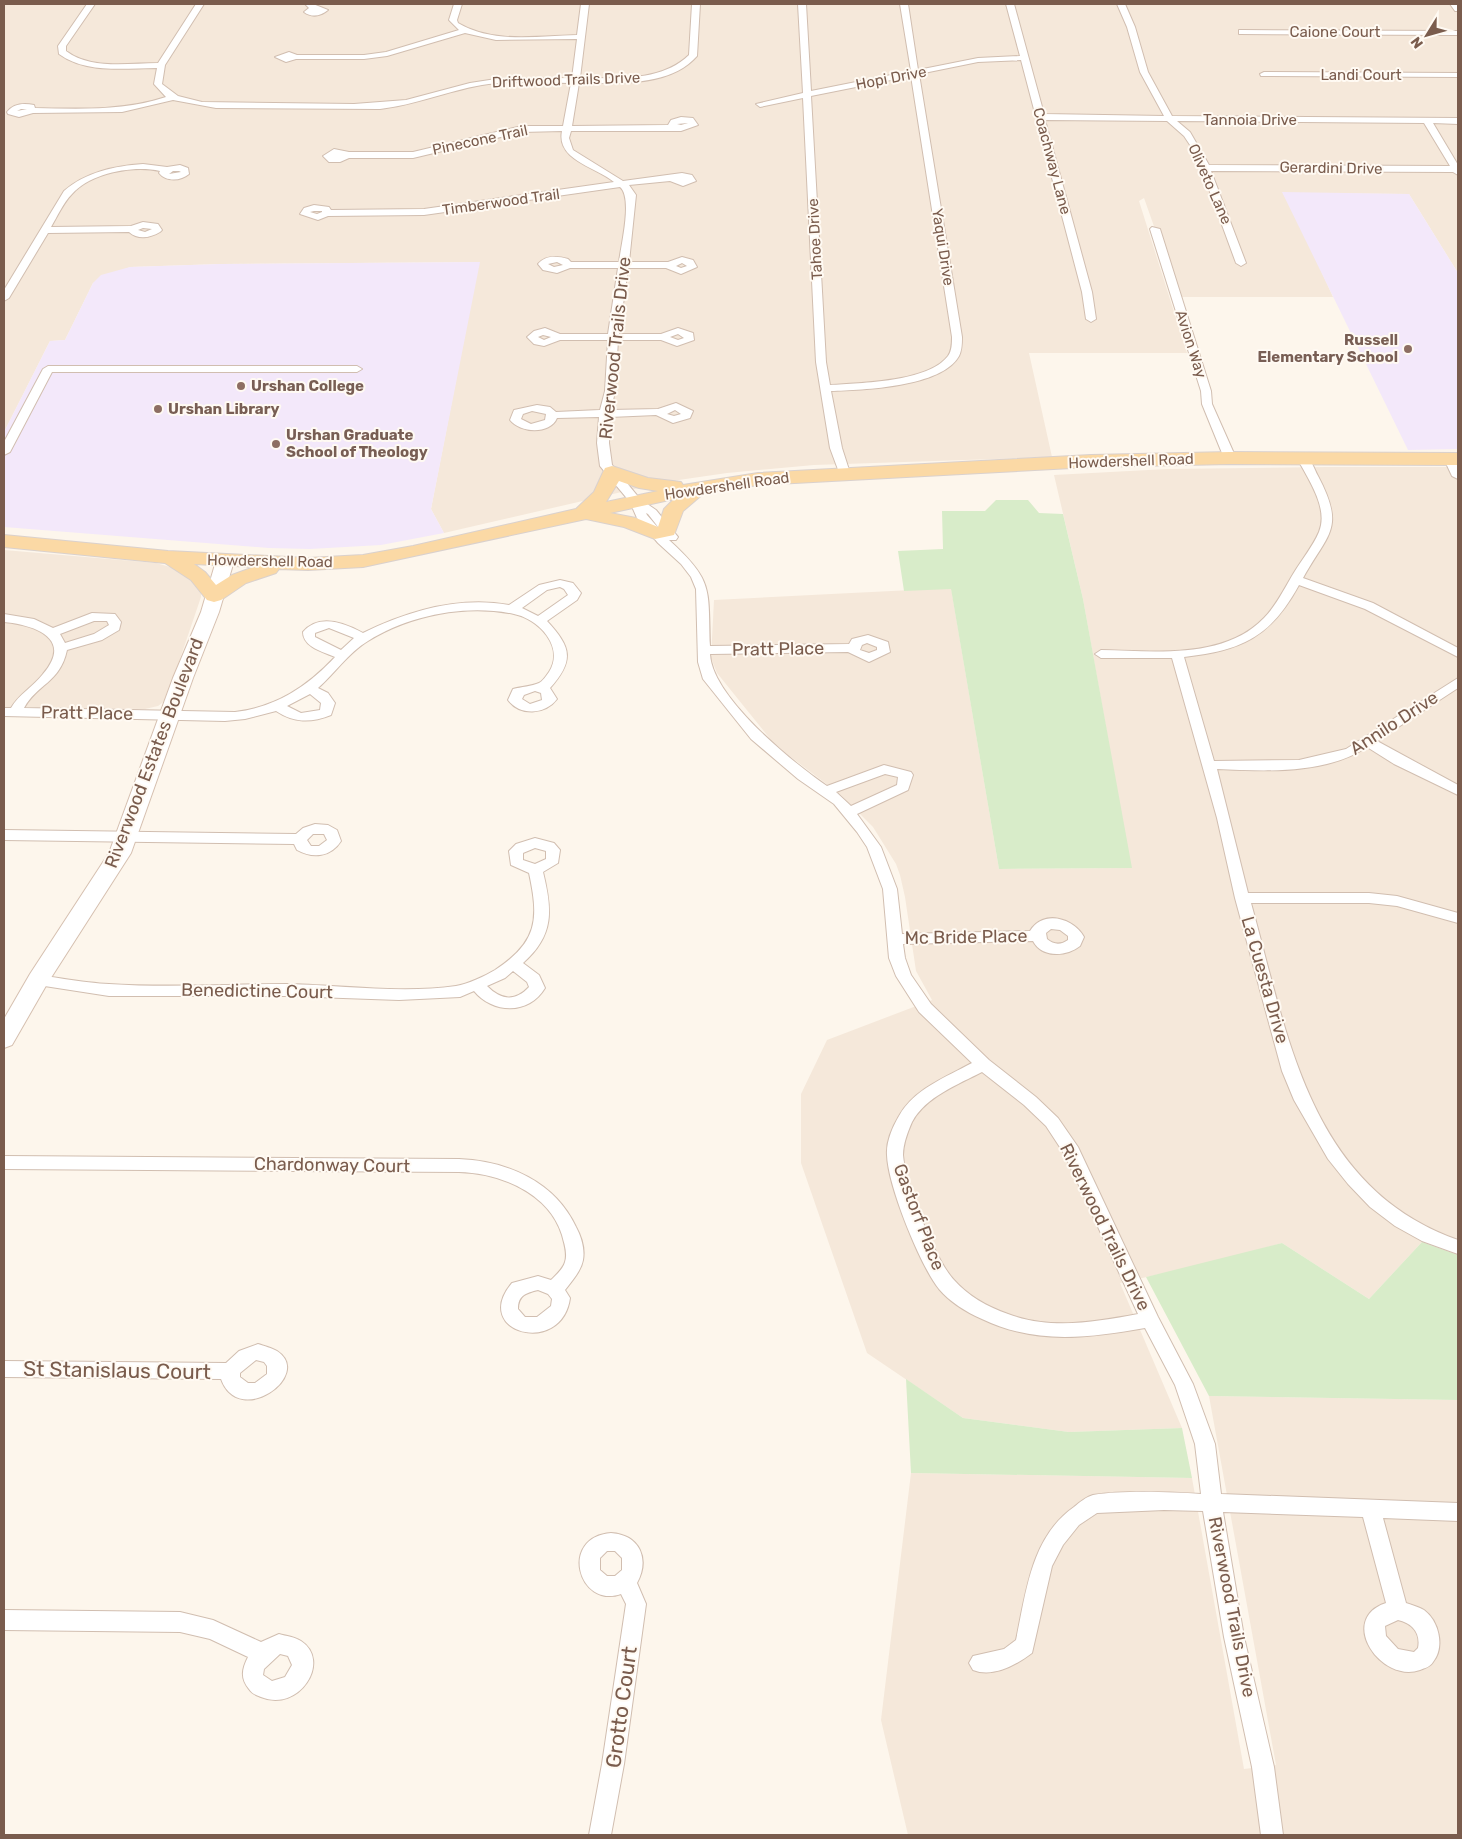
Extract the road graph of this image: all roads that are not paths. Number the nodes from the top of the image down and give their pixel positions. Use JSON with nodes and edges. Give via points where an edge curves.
{"nodes":[{"id":1,"x":91,"y":4,"type":"edge"},
{"id":2,"x":200,"y":4,"type":"edge"},
{"id":3,"x":458,"y":4,"type":"edge"},
{"id":4,"x":585,"y":4,"type":"edge"},
{"id":5,"x":696,"y":4,"type":"edge"},
{"id":6,"x":802,"y":4,"type":"edge"},
{"id":7,"x":904,"y":4,"type":"edge"},
{"id":8,"x":1010,"y":4,"type":"edge"},
{"id":9,"x":1121,"y":4,"type":"edge"},
{"id":10,"x":1454,"y":4,"type":"edge"},
{"id":11,"x":1458,"y":9,"type":"edge"},
{"id":12,"x":463,"y":31,"type":"junction"},
{"id":13,"x":1242,"y":32,"type":"dead end"},
{"id":14,"x":1458,"y":33,"type":"edge"},
{"id":15,"x":580,"y":37,"type":"junction"},
{"id":16,"x":296,"y":57,"type":"dead end"},
{"id":17,"x":1023,"y":58,"type":"junction"},
{"id":18,"x":161,"y":65,"type":"junction"},
{"id":19,"x":915,"y":73,"type":"junction"},
{"id":20,"x":1264,"y":74,"type":"dead end"},
{"id":21,"x":1458,"y":75,"type":"edge"},
{"id":22,"x":576,"y":80,"type":"junction"},
{"id":23,"x":807,"y":94,"type":"junction"},
{"id":24,"x":174,"y":97,"type":"junction"},
{"id":25,"x":760,"y":104,"type":"dead end"},
{"id":26,"x":32,"y":110,"type":"dead end"},
{"id":27,"x":1041,"y":117,"type":"junction"},
{"id":28,"x":1170,"y":119,"type":"junction"},
{"id":29,"x":1426,"y":121,"type":"junction"},
{"id":30,"x":1458,"y":121,"type":"edge"},
{"id":31,"x":674,"y":126,"type":"dead end"},
{"id":32,"x":566,"y":128,"type":"junction"},
{"id":33,"x":347,"y":156,"type":"dead end"},
{"id":34,"x":1204,"y":168,"type":"junction"},
{"id":35,"x":167,"y":170,"type":"dead end"},
{"id":36,"x":1458,"y":170,"type":"edge"},
{"id":37,"x":674,"y":178,"type":"dead end"},
{"id":38,"x":622,"y":184,"type":"junction"},
{"id":39,"x":327,"y":213,"type":"dead end"},
{"id":40,"x":133,"y":229,"type":"dead end"},
{"id":41,"x":1154,"y":229,"type":"dead end"},
{"id":42,"x":44,"y":230,"type":"junction"},
{"id":43,"x":1241,"y":262,"type":"dead end"},
{"id":44,"x":568,"y":265,"type":"dead end"},
{"id":45,"x":624,"y":265,"type":"junction"},
{"id":46,"x":670,"y":265,"type":"dead end"},
{"id":47,"x":4,"y":298,"type":"edge"},
{"id":48,"x":1091,"y":319,"type":"dead end"},
{"id":49,"x":557,"y":337,"type":"dead end"},
{"id":50,"x":613,"y":337,"type":"junction"},
{"id":51,"x":664,"y":337,"type":"dead end"},
{"id":52,"x":357,"y":368,"type":"dead end"},
{"id":53,"x":826,"y":388,"type":"junction"},
{"id":54,"x":661,"y":412,"type":"dead end"},
{"id":55,"x":605,"y":413,"type":"junction"},
{"id":56,"x":553,"y":415,"type":"dead end"},
{"id":57,"x":4,"y":452,"type":"edge"},
{"id":58,"x":1230,"y":458,"type":"junction"},
{"id":59,"x":1303,"y":458,"type":"junction"},
{"id":60,"x":1454,"y":459,"type":"edge"},
{"id":61,"x":612,"y":472,"type":"junction"},
{"id":62,"x":844,"y":473,"type":"junction"},
{"id":63,"x":1458,"y":476,"type":"edge"},
{"id":64,"x":699,"y":488,"type":"junction"},
{"id":65,"x":636,"y":501,"type":"junction"},
{"id":66,"x":581,"y":514,"type":"junction"},
{"id":67,"x":661,"y":532,"type":"junction"},
{"id":68,"x":4,"y":541,"type":"edge"},
{"id":69,"x":168,"y":557,"type":"junction"},
{"id":70,"x":225,"y":561,"type":"junction"},
{"id":71,"x":291,"y":564,"type":"junction"},
{"id":72,"x":1296,"y":580,"type":"junction"},
{"id":73,"x":214,"y":596,"type":"junction"},
{"id":74,"x":511,"y":610,"type":"junction"},
{"id":75,"x":4,"y":618,"type":"edge"},
{"id":76,"x":539,"y":621,"type":"junction"},
{"id":77,"x":53,"y":632,"type":"junction"},
{"id":78,"x":363,"y":638,"type":"junction"},
{"id":79,"x":61,"y":648,"type":"junction"},
{"id":80,"x":853,"y":648,"type":"dead end"},
{"id":81,"x":703,"y":650,"type":"junction"},
{"id":82,"x":1458,"y":653,"type":"edge"},
{"id":83,"x":1101,"y":654,"type":"dead end"},
{"id":84,"x":1177,"y":654,"type":"junction"},
{"id":85,"x":341,"y":655,"type":"junction"},
{"id":86,"x":1458,"y":682,"type":"edge"},
{"id":87,"x":542,"y":688,"type":"dead end"},
{"id":88,"x":310,"y":689,"type":"junction"},
{"id":89,"x":278,"y":706,"type":"junction"},
{"id":90,"x":9,"y":712,"type":"edge"},
{"id":91,"x":169,"y":714,"type":"junction"},
{"id":92,"x":1368,"y":742,"type":"junction"},
{"id":93,"x":1209,"y":765,"type":"junction"},
{"id":94,"x":1458,"y":790,"type":"edge"},
{"id":95,"x":826,"y":791,"type":"junction"},
{"id":96,"x":848,"y":812,"type":"junction"},
{"id":97,"x":4,"y":835,"type":"edge"},
{"id":98,"x":125,"y":836,"type":"junction"},
{"id":99,"x":300,"y":839,"type":"dead end"},
{"id":100,"x":534,"y":869,"type":"dead end"},
{"id":101,"x":1242,"y":898,"type":"junction"},
{"id":102,"x":1458,"y":918,"type":"edge"},
{"id":103,"x":1038,"y":936,"type":"dead end"},
{"id":104,"x":894,"y":939,"type":"junction"},
{"id":105,"x":514,"y":963,"type":"junction"},
{"id":106,"x":38,"y":980,"type":"junction"},
{"id":107,"x":477,"y":984,"type":"junction"},
{"id":108,"x":4,"y":1040,"type":"edge"},
{"id":109,"x":982,"y":1064,"type":"junction"},
{"id":110,"x":4,"y":1162,"type":"edge"},
{"id":111,"x":1454,"y":1246,"type":"edge"},
{"id":112,"x":555,"y":1289,"type":"dead end"},
{"id":113,"x":1150,"y":1320,"type":"junction"},
{"id":114,"x":4,"y":1369,"type":"edge"},
{"id":115,"x":231,"y":1372,"type":"dead end"},
{"id":116,"x":1212,"y":1503,"type":"junction"},
{"id":117,"x":1372,"y":1510,"type":"junction"},
{"id":118,"x":1458,"y":1512,"type":"edge"},
{"id":119,"x":625,"y":1581,"type":"dead end"},
{"id":120,"x":1398,"y":1610,"type":"dead end"},
{"id":121,"x":4,"y":1620,"type":"edge"},
{"id":122,"x":261,"y":1653,"type":"dead end"},
{"id":123,"x":980,"y":1663,"type":"dead end"},
{"id":124,"x":600,"y":1835,"type":"edge"},
{"id":125,"x":1272,"y":1835,"type":"edge"}],
"edges":[{"from":1,"to":18,"type":"street","via":[[62,46],[67,58],[95,64]]},
{"from":2,"to":18,"type":"street"},
{"from":3,"to":12,"type":"street","via":[[453,20]]},
{"from":4,"to":15,"type":"street"},
{"from":5,"to":22,"type":"street","name":"Driftwood Trails Drive","via":[[695,47],[690,62],[665,74],[640,79]]},
{"from":6,"to":23,"type":"street","name":"Tahoe Drive"},
{"from":7,"to":19,"type":"street","name":"Yaqui Drive"},
{"from":8,"to":17,"type":"street","name":"Coachway Lane"},
{"from":9,"to":28,"type":"street","name":"Oliveto Lane","via":[[1144,72]]},
{"from":10,"to":11,"type":"street"},
{"from":12,"to":15,"type":"street","via":[[497,37]]},
{"from":12,"to":16,"type":"street","via":[[387,54]]},
{"from":13,"to":14,"type":"street","name":"Caione Court"},
{"from":15,"to":22,"type":"street"},
{"from":17,"to":19,"type":"street","name":"Hopi Drive","via":[[978,60]]},
{"from":17,"to":27,"type":"street","name":"Coachway Lane"},
{"from":18,"to":24,"type":"street","via":[[158,84]]},
{"from":19,"to":23,"type":"street","name":"Hopi Drive"},
{"from":19,"to":53,"type":"street","name":"Yaqui Drive","via":[[957,346],[954,356],[944,365],[926,373],[876,385]]},
{"from":20,"to":21,"type":"street","name":"Landi Court"},
{"from":22,"to":24,"type":"street","name":"Driftwood Trails Drive","via":[[482,82],[408,102],[372,106],[218,105]]},
{"from":22,"to":32,"type":"street"},
{"from":23,"to":25,"type":"street","name":"Hopi Drive"},
{"from":23,"to":53,"type":"street","name":"Tahoe Drive"},
{"from":24,"to":26,"type":"street","via":[[144,107],[116,111]]},
{"from":27,"to":28,"type":"street","name":"Tannoia Drive"},
{"from":27,"to":48,"type":"street","name":"Coachway Lane","via":[[1088,292]]},
{"from":28,"to":29,"type":"street","name":"Tannoia Drive"},
{"from":28,"to":34,"type":"street","name":"Oliveto Lane","via":[[1194,143]]},
{"from":29,"to":30,"type":"street","name":"Tannoia Drive"},
{"from":29,"to":36,"type":"street"},
{"from":31,"to":32,"type":"street","name":"Pinecone Trail"},
{"from":32,"to":33,"type":"street","name":"Pinecone Trail","via":[[512,130],[413,155]]},
{"from":32,"to":38,"type":"street","via":[[566,145],[570,151]]},
{"from":34,"to":36,"type":"street","name":"Gerardini Drive"},
{"from":34,"to":43,"type":"street","name":"Oliveto Lane"},
{"from":35,"to":42,"type":"street","via":[[132,168],[85,179],[67,192]]},
{"from":37,"to":38,"type":"street","name":"Timberwood Trail"},
{"from":38,"to":39,"type":"street","name":"Timberwood Trail","via":[[429,212]]},
{"from":38,"to":45,"type":"street","name":"Riverwood Trails Drive","via":[[631,195]]},
{"from":40,"to":42,"type":"street"},
{"from":41,"to":58,"type":"street","name":"Avion Way","via":[[1206,390],[1207,404]]},
{"from":42,"to":47,"type":"street"},
{"from":44,"to":45,"type":"street"},
{"from":45,"to":46,"type":"street"},
{"from":45,"to":50,"type":"street","name":"Riverwood Trails Drive"},
{"from":49,"to":50,"type":"street"},
{"from":50,"to":51,"type":"street"},
{"from":50,"to":55,"type":"street","name":"Riverwood Trails Drive","via":[[612,371]]},
{"from":52,"to":57,"type":"street","via":[[48,369]]},
{"from":53,"to":62,"type":"street","name":"Tahoe Drive","via":[[836,448]]},
{"from":54,"to":55,"type":"street"},
{"from":55,"to":56,"type":"street"},
{"from":55,"to":61,"type":"street","name":"Riverwood Trails Drive","via":[[603,443],[606,466]]},
{"from":58,"to":59,"type":"main road","name":"Howdershell Road"},
{"from":58,"to":62,"type":"main road","name":"Howdershell Road"},
{"from":59,"to":60,"type":"main road","name":"Howdershell Road"},
{"from":59,"to":72,"type":"street","via":[[1322,496],[1327,525]]},
{"from":60,"to":63,"type":"street"},
{"from":61,"to":64,"type":"main road","via":[[646,484]]},
{"from":61,"to":65,"type":"street","name":"Riverwood Trails Drive"},
{"from":61,"to":66,"type":"main road","via":[[604,495]]},
{"from":62,"to":64,"type":"main road","name":"Howdershell Road","via":[[758,479]]},
{"from":64,"to":65,"type":"main road","name":"Howdershell Road"},
{"from":64,"to":67,"type":"main road","via":[[674,510]]},
{"from":65,"to":66,"type":"main road","name":"Howdershell Road"},
{"from":65,"to":67,"type":"street","name":"Riverwood Trails Drive","via":[[640,516]]},
{"from":66,"to":67,"type":"main road","via":[[629,522]]},
{"from":66,"to":71,"type":"main road","name":"Howdershell Road","via":[[371,560]]},
{"from":67,"to":81,"type":"street","name":"Riverwood Trails Drive","via":[[697,576],[702,589]]},
{"from":68,"to":69,"type":"main road","name":"Howdershell Road"},
{"from":69,"to":70,"type":"main road","name":"Howdershell Road"},
{"from":69,"to":73,"type":"main road","via":[[198,576]]},
{"from":70,"to":71,"type":"main road","name":"Howdershell Road"},
{"from":70,"to":73,"type":"street","name":"Riverwood Estates Boulevard"},
{"from":71,"to":73,"type":"main road","via":[[246,576],[225,586]]},
{"from":72,"to":82,"type":"street","via":[[1369,606]]},
{"from":72,"to":84,"type":"street","via":[[1274,615],[1261,628],[1214,649]]},
{"from":73,"to":91,"type":"street","name":"Riverwood Estates Boulevard"},
{"from":74,"to":76,"type":"street","name":"Pratt Place"},
{"from":74,"to":76,"type":"street","via":[[544,586],[564,584],[572,588],[575,592],[573,598]]},
{"from":74,"to":78,"type":"street","name":"Pratt Place","via":[[479,606],[447,608],[398,621]]},
{"from":75,"to":77,"type":"street","via":[[26,620]]},
{"from":76,"to":87,"type":"street","via":[[552,632],[561,650],[560,668]]},
{"from":77,"to":79,"type":"street"},
{"from":77,"to":79,"type":"street","via":[[92,617],[111,617],[115,622],[115,627],[108,632]]},
{"from":78,"to":85,"type":"street","name":"Pratt Place"},
{"from":78,"to":85,"type":"street","via":[[334,624],[325,623],[309,632],[314,643]]},
{"from":79,"to":90,"type":"street","via":[[49,677]]},
{"from":80,"to":81,"type":"street","name":"Pratt Place"},
{"from":81,"to":95,"type":"street","name":"Riverwood Trails Drive","via":[[710,679],[737,715],[773,751]]},
{"from":83,"to":84,"type":"street"},
{"from":84,"to":93,"type":"street","name":"La Cuesta Drive"},
{"from":85,"to":88,"type":"street","name":"Pratt Place"},
{"from":86,"to":92,"type":"street","name":"Annilo Drive"},
{"from":88,"to":89,"type":"street","name":"Pratt Place"},
{"from":88,"to":89,"type":"street","via":[[328,703],[326,712],[300,719]]},
{"from":89,"to":91,"type":"street","name":"Pratt Place","via":[[242,715]]},
{"from":90,"to":91,"type":"street","name":"Pratt Place"},
{"from":91,"to":98,"type":"street","name":"Riverwood Estates Boulevard"},
{"from":92,"to":93,"type":"street","name":"Annilo Drive","via":[[1351,752],[1313,763]]},
{"from":92,"to":94,"type":"street"},
{"from":93,"to":101,"type":"street","name":"La Cuesta Drive"},
{"from":95,"to":96,"type":"street","name":"Riverwood Trails Drive"},
{"from":95,"to":96,"type":"street","via":[[884,770],[906,775],[903,787]]},
{"from":96,"to":104,"type":"street","name":"Riverwood Trails Drive","via":[[874,847],[883,867],[890,889]]},
{"from":97,"to":98,"type":"street"},
{"from":98,"to":99,"type":"street"},
{"from":98,"to":106,"type":"street","name":"Riverwood Estates Boulevard","via":[[113,867]]},
{"from":100,"to":105,"type":"street","name":"Benedictine Court","via":[[543,903],[543,917],[528,950]]},
{"from":101,"to":102,"type":"street","via":[[1369,898],[1397,901]]},
{"from":101,"to":111,"type":"street","name":"La Cuesta Drive","via":[[1290,1071],[1315,1128],[1384,1209],[1424,1236]]},
{"from":103,"to":104,"type":"street","name":"Mc Bride Place"},
{"from":104,"to":109,"type":"street","name":"Riverwood Trails Drive","via":[[897,958],[914,993]]},
{"from":105,"to":107,"type":"street","name":"Benedictine Court","via":[[500,974]]},
{"from":105,"to":107,"type":"street","via":[[534,979],[537,988],[530,998],[517,1004],[505,1004],[483,993]]},
{"from":106,"to":107,"type":"street","name":"Benedictine Court","via":[[109,990],[399,994],[460,991]]},
{"from":106,"to":108,"type":"street","name":"Riverwood Estates Boulevard"},
{"from":109,"to":113,"type":"street","name":"Riverwood Trails Drive","via":[[1052,1122],[1072,1152]]},
{"from":109,"to":113,"type":"street","name":"Gastorf Place","via":[[941,1087],[906,1117],[895,1152],[898,1173],[940,1276],[959,1296],[983,1311],[1044,1332],[1077,1333]]},
{"from":110,"to":112,"type":"street","name":"Chardonway Court","via":[[486,1168],[507,1174],[542,1194],[557,1206],[566,1220],[573,1240],[574,1261]]},
{"from":113,"to":116,"type":"street","name":"Riverwood Trails Drive","via":[[1184,1384],[1195,1413],[1205,1444]]},
{"from":114,"to":115,"type":"street","name":"St Stanislaus Court"},
{"from":116,"to":117,"type":"street"},
{"from":116,"to":123,"type":"street","via":[[1093,1504],[1072,1519],[1042,1564],[1025,1646],[1009,1658]]},
{"from":116,"to":125,"type":"street","name":"Riverwood Trails Drive","via":[[1234,1637],[1264,1767]]},
{"from":117,"to":118,"type":"street"},
{"from":117,"to":120,"type":"street"},
{"from":119,"to":124,"type":"street","name":"Grotto Court","via":[[636,1604]]},
{"from":121,"to":122,"type":"street","via":[[180,1622],[213,1630]]}]}
